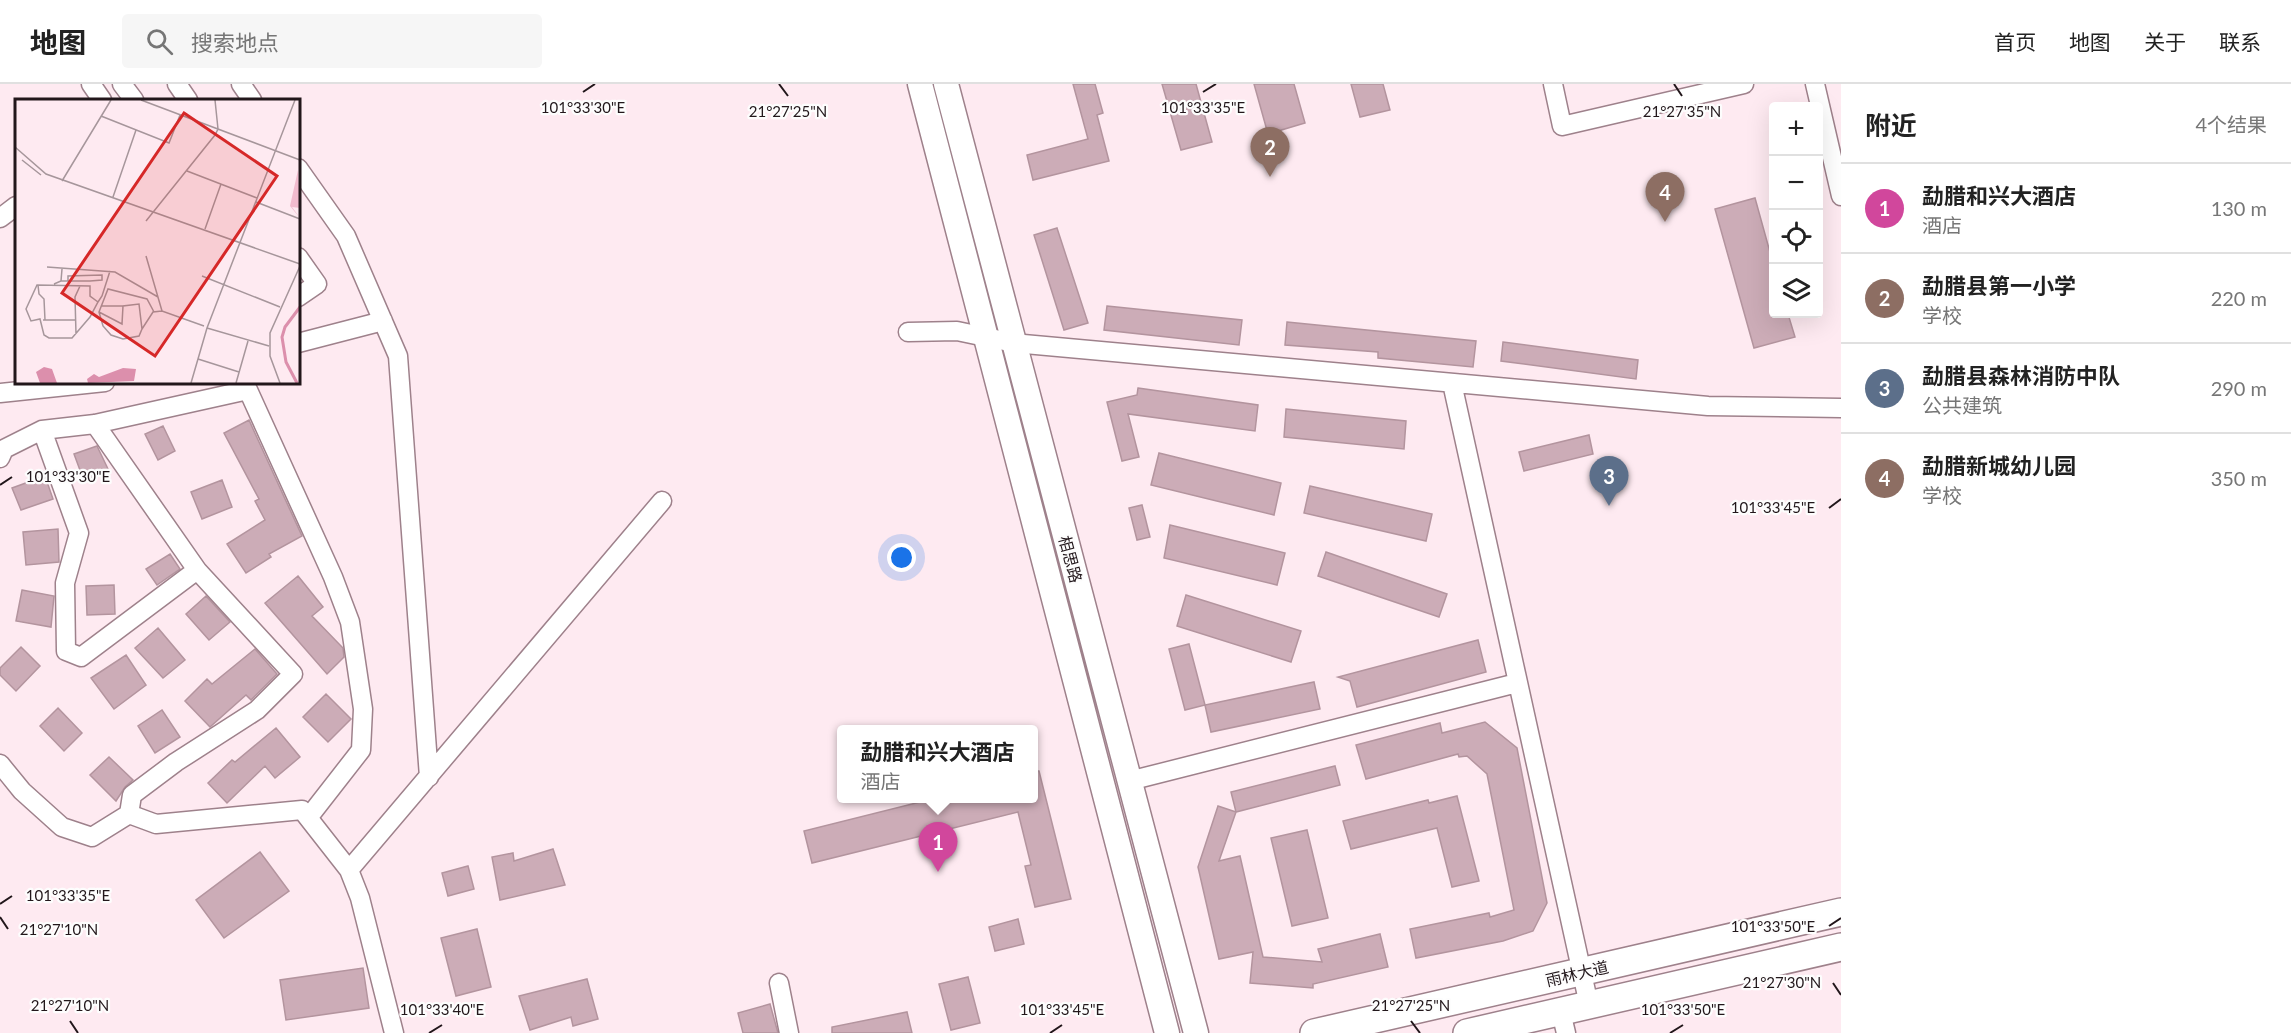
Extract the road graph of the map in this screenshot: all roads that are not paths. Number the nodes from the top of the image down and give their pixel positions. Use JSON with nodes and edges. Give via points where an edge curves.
{"nodes":[{"id":1,"x":91,"y":84,"type":"edge"},
{"id":2,"x":122,"y":84,"type":"edge"},
{"id":3,"x":177,"y":84,"type":"edge"},
{"id":4,"x":241,"y":84,"type":"edge"},
{"id":5,"x":920,"y":84,"type":"edge"},
{"id":6,"x":946,"y":84,"type":"edge"},
{"id":7,"x":1553,"y":84,"type":"edge"},
{"id":8,"x":1744,"y":84,"type":"edge"},
{"id":9,"x":1815,"y":84,"type":"edge"},
{"id":10,"x":101,"y":99,"type":"edge"},
{"id":11,"x":133,"y":99,"type":"edge"},
{"id":12,"x":187,"y":99,"type":"edge"},
{"id":13,"x":251,"y":99,"type":"edge"},
{"id":14,"x":300,"y":171,"type":"edge"},
{"id":15,"x":1841,"y":196,"type":"edge"},
{"id":16,"x":15,"y":207,"type":"edge"},
{"id":17,"x":0,"y":218,"type":"edge"},
{"id":18,"x":300,"y":260,"type":"edge"},
{"id":19,"x":300,"y":296,"type":"edge"},
{"id":20,"x":383,"y":321,"type":"junction"},
{"id":21,"x":908,"y":332,"type":"dead end"},
{"id":22,"x":987,"y":337,"type":"junction"},
{"id":23,"x":300,"y":342,"type":"edge"},
{"id":24,"x":1014,"y":343,"type":"junction"},
{"id":25,"x":1452,"y":383,"type":"junction"},
{"id":26,"x":86,"y":384,"type":"edge"},
{"id":27,"x":0,"y":393,"type":"edge"},
{"id":28,"x":1841,"y":408,"type":"edge"},
{"id":29,"x":95,"y":424,"type":"junction"},
{"id":30,"x":42,"y":430,"type":"junction"},
{"id":31,"x":0,"y":458,"type":"edge"},
{"id":32,"x":662,"y":501,"type":"dead end"},
{"id":33,"x":197,"y":570,"type":"junction"},
{"id":34,"x":1517,"y":683,"type":"junction"},
{"id":35,"x":0,"y":764,"type":"edge"},
{"id":36,"x":429,"y":777,"type":"junction"},
{"id":37,"x":1130,"y":781,"type":"junction"},
{"id":38,"x":129,"y":814,"type":"junction"},
{"id":39,"x":308,"y":818,"type":"junction"},
{"id":40,"x":349,"y":870,"type":"junction"},
{"id":41,"x":1841,"y":912,"type":"edge"},
{"id":42,"x":1841,"y":947,"type":"edge"},
{"id":43,"x":1580,"y":972,"type":"junction"},
{"id":44,"x":779,"y":983,"type":"dead end"},
{"id":45,"x":1588,"y":1005,"type":"junction"},
{"id":46,"x":1564,"y":1022,"type":"edge"},
{"id":47,"x":394,"y":1033,"type":"edge"},
{"id":48,"x":789,"y":1033,"type":"edge"},
{"id":49,"x":1167,"y":1033,"type":"edge"},
{"id":50,"x":1196,"y":1033,"type":"edge"},
{"id":51,"x":1314,"y":1033,"type":"edge"},
{"id":52,"x":1467,"y":1033,"type":"edge"}],
"edges":[{"from":1,"to":10,"type":"street"},
{"from":2,"to":11,"type":"street"},
{"from":3,"to":12,"type":"street"},
{"from":4,"to":13,"type":"street"},
{"from":5,"to":22,"type":"main road","name":"相思路"},
{"from":6,"to":24,"type":"main road","name":"相思路"},
{"from":7,"to":8,"type":"street","via":[[1562,126]]},
{"from":9,"to":15,"type":"street"},
{"from":14,"to":20,"type":"street","via":[[346,236]]},
{"from":16,"to":17,"type":"street"},
{"from":18,"to":19,"type":"street","via":[[318,284]]},
{"from":20,"to":23,"type":"street"},
{"from":20,"to":36,"type":"street","via":[[398,356]]},
{"from":21,"to":22,"type":"street","via":[[957,331]]},
{"from":22,"to":24,"type":"street"},
{"from":22,"to":49,"type":"main road","name":"相思路"},
{"from":24,"to":25,"type":"street"},
{"from":24,"to":37,"type":"main road","name":"相思路"},
{"from":25,"to":28,"type":"street","via":[[1708,406]]},
{"from":25,"to":34,"type":"street"},
{"from":26,"to":27,"type":"street"},
{"from":29,"to":30,"type":"street"},
{"from":29,"to":33,"type":"street"},
{"from":29,"to":39,"type":"street","via":[[248,390],[351,622],[363,709],[361,750]]},
{"from":30,"to":31,"type":"street","via":[[4,449]]},
{"from":30,"to":33,"type":"street","via":[[79,533],[65,583],[66,651],[81,657]]},
{"from":32,"to":36,"type":"street"},
{"from":33,"to":38,"type":"street","via":[[292,674],[257,710],[132,795]]},
{"from":34,"to":37,"type":"street"},
{"from":34,"to":43,"type":"street"},
{"from":35,"to":38,"type":"street","via":[[22,791],[62,827],[92,837]]},
{"from":36,"to":40,"type":"street"},
{"from":37,"to":50,"type":"main road","name":"相思路"},
{"from":38,"to":39,"type":"street","via":[[156,824],[302,810]]},
{"from":39,"to":40,"type":"street"},
{"from":40,"to":47,"type":"street","via":[[360,898]]},
{"from":41,"to":43,"type":"highway","name":"雨林大道"},
{"from":42,"to":45,"type":"highway","name":"雨林大道"},
{"from":43,"to":45,"type":"street"},
{"from":43,"to":51,"type":"highway","name":"雨林大道"},
{"from":44,"to":48,"type":"street"},
{"from":45,"to":46,"type":"highway","name":"雨林大道"},
{"from":46,"to":52,"type":"highway","name":"雨林大道"}]}
